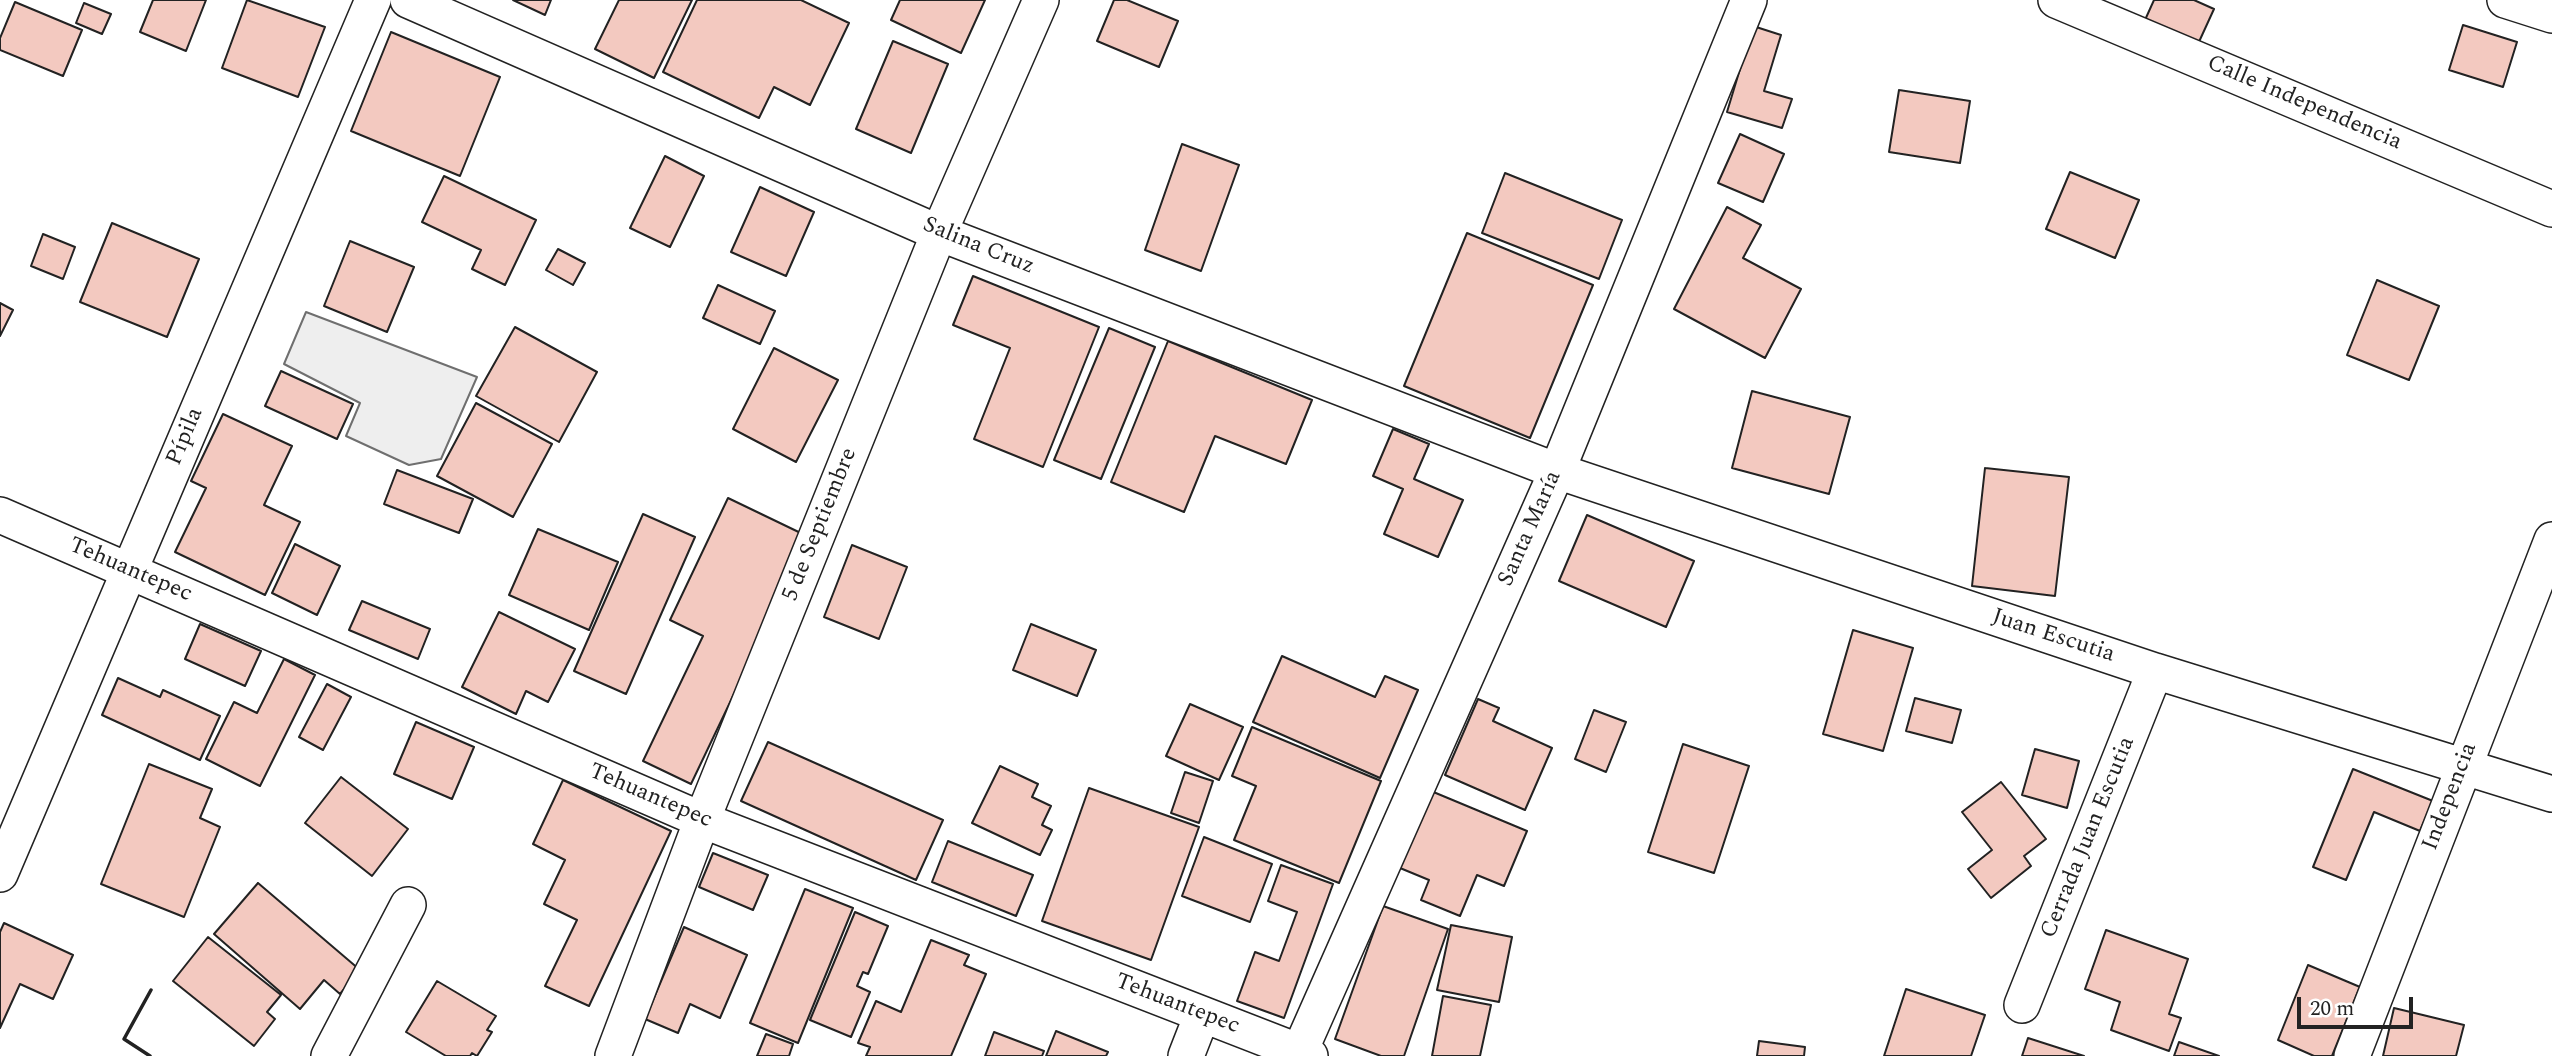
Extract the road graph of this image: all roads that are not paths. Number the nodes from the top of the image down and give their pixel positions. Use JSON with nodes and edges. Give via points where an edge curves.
{"nodes":[{"id":1,"x":373,"y":0,"type":"edge"},
{"id":2,"x":408,"y":0,"type":"edge"},
{"id":3,"x":1041,"y":0,"type":"edge"},
{"id":4,"x":1749,"y":0,"type":"edge"},
{"id":5,"x":2056,"y":0,"type":"edge"},
{"id":6,"x":2505,"y":0,"type":"edge"},
{"id":7,"x":2552,"y":15,"type":"edge"},
{"id":8,"x":2552,"y":209,"type":"edge"},
{"id":9,"x":939,"y":233,"type":"junction"},
{"id":10,"x":1557,"y":471,"type":"junction"},
{"id":11,"x":0,"y":515,"type":"edge"},
{"id":12,"x":2552,"y":540,"type":"edge"},
{"id":13,"x":129,"y":570,"type":"junction"},
{"id":14,"x":2155,"y":671,"type":"junction"},
{"id":15,"x":2462,"y":766,"type":"junction"},
{"id":16,"x":2552,"y":794,"type":"edge"},
{"id":17,"x":702,"y":820,"type":"junction"},
{"id":18,"x":0,"y":874,"type":"edge"},
{"id":19,"x":408,"y":905,"type":"dead end"},
{"id":20,"x":2022,"y":1004,"type":"dead end"},
{"id":21,"x":1202,"y":1015,"type":"junction"},
{"id":22,"x":1304,"y":1054,"type":"edge"},
{"id":23,"x":329,"y":1056,"type":"edge"},
{"id":24,"x":613,"y":1056,"type":"edge"},
{"id":25,"x":1186,"y":1056,"type":"edge"},
{"id":26,"x":2352,"y":1056,"type":"edge"}],
"edges":[{"from":1,"to":13,"type":"street","name":"Pípila"},
{"from":2,"to":9,"type":"street","name":"Salina Cruz"},
{"from":3,"to":9,"type":"street","name":"5 de Septiembre"},
{"from":4,"to":10,"type":"street","name":"Santa María"},
{"from":5,"to":8,"type":"street","name":"Calle Independencia"},
{"from":6,"to":7,"type":"street"},
{"from":9,"to":10,"type":"street","name":"Salina Cruz"},
{"from":9,"to":17,"type":"street","name":"5 de Septiembre"},
{"from":10,"to":14,"type":"street","name":"Juan Escutia"},
{"from":10,"to":22,"type":"street","name":"Santa María"},
{"from":11,"to":13,"type":"street","name":"Tehuantepec"},
{"from":12,"to":15,"type":"street","name":"Indepencia"},
{"from":13,"to":17,"type":"street","name":"Tehuantepec"},
{"from":13,"to":18,"type":"street","name":"Pípila"},
{"from":14,"to":15,"type":"street","name":"Juan Escutia"},
{"from":14,"to":20,"type":"street","name":"Cerrada Juan Escutia"},
{"from":15,"to":16,"type":"street","name":"Juan Escutia"},
{"from":15,"to":26,"type":"street","name":"Indepencia"},
{"from":17,"to":21,"type":"street","name":"Tehuantepec"},
{"from":17,"to":24,"type":"street","name":"5 de Septiembre"},
{"from":19,"to":23,"type":"street"},
{"from":21,"to":22,"type":"street","name":"Tehuantepec"},
{"from":21,"to":25,"type":"street"}]}
